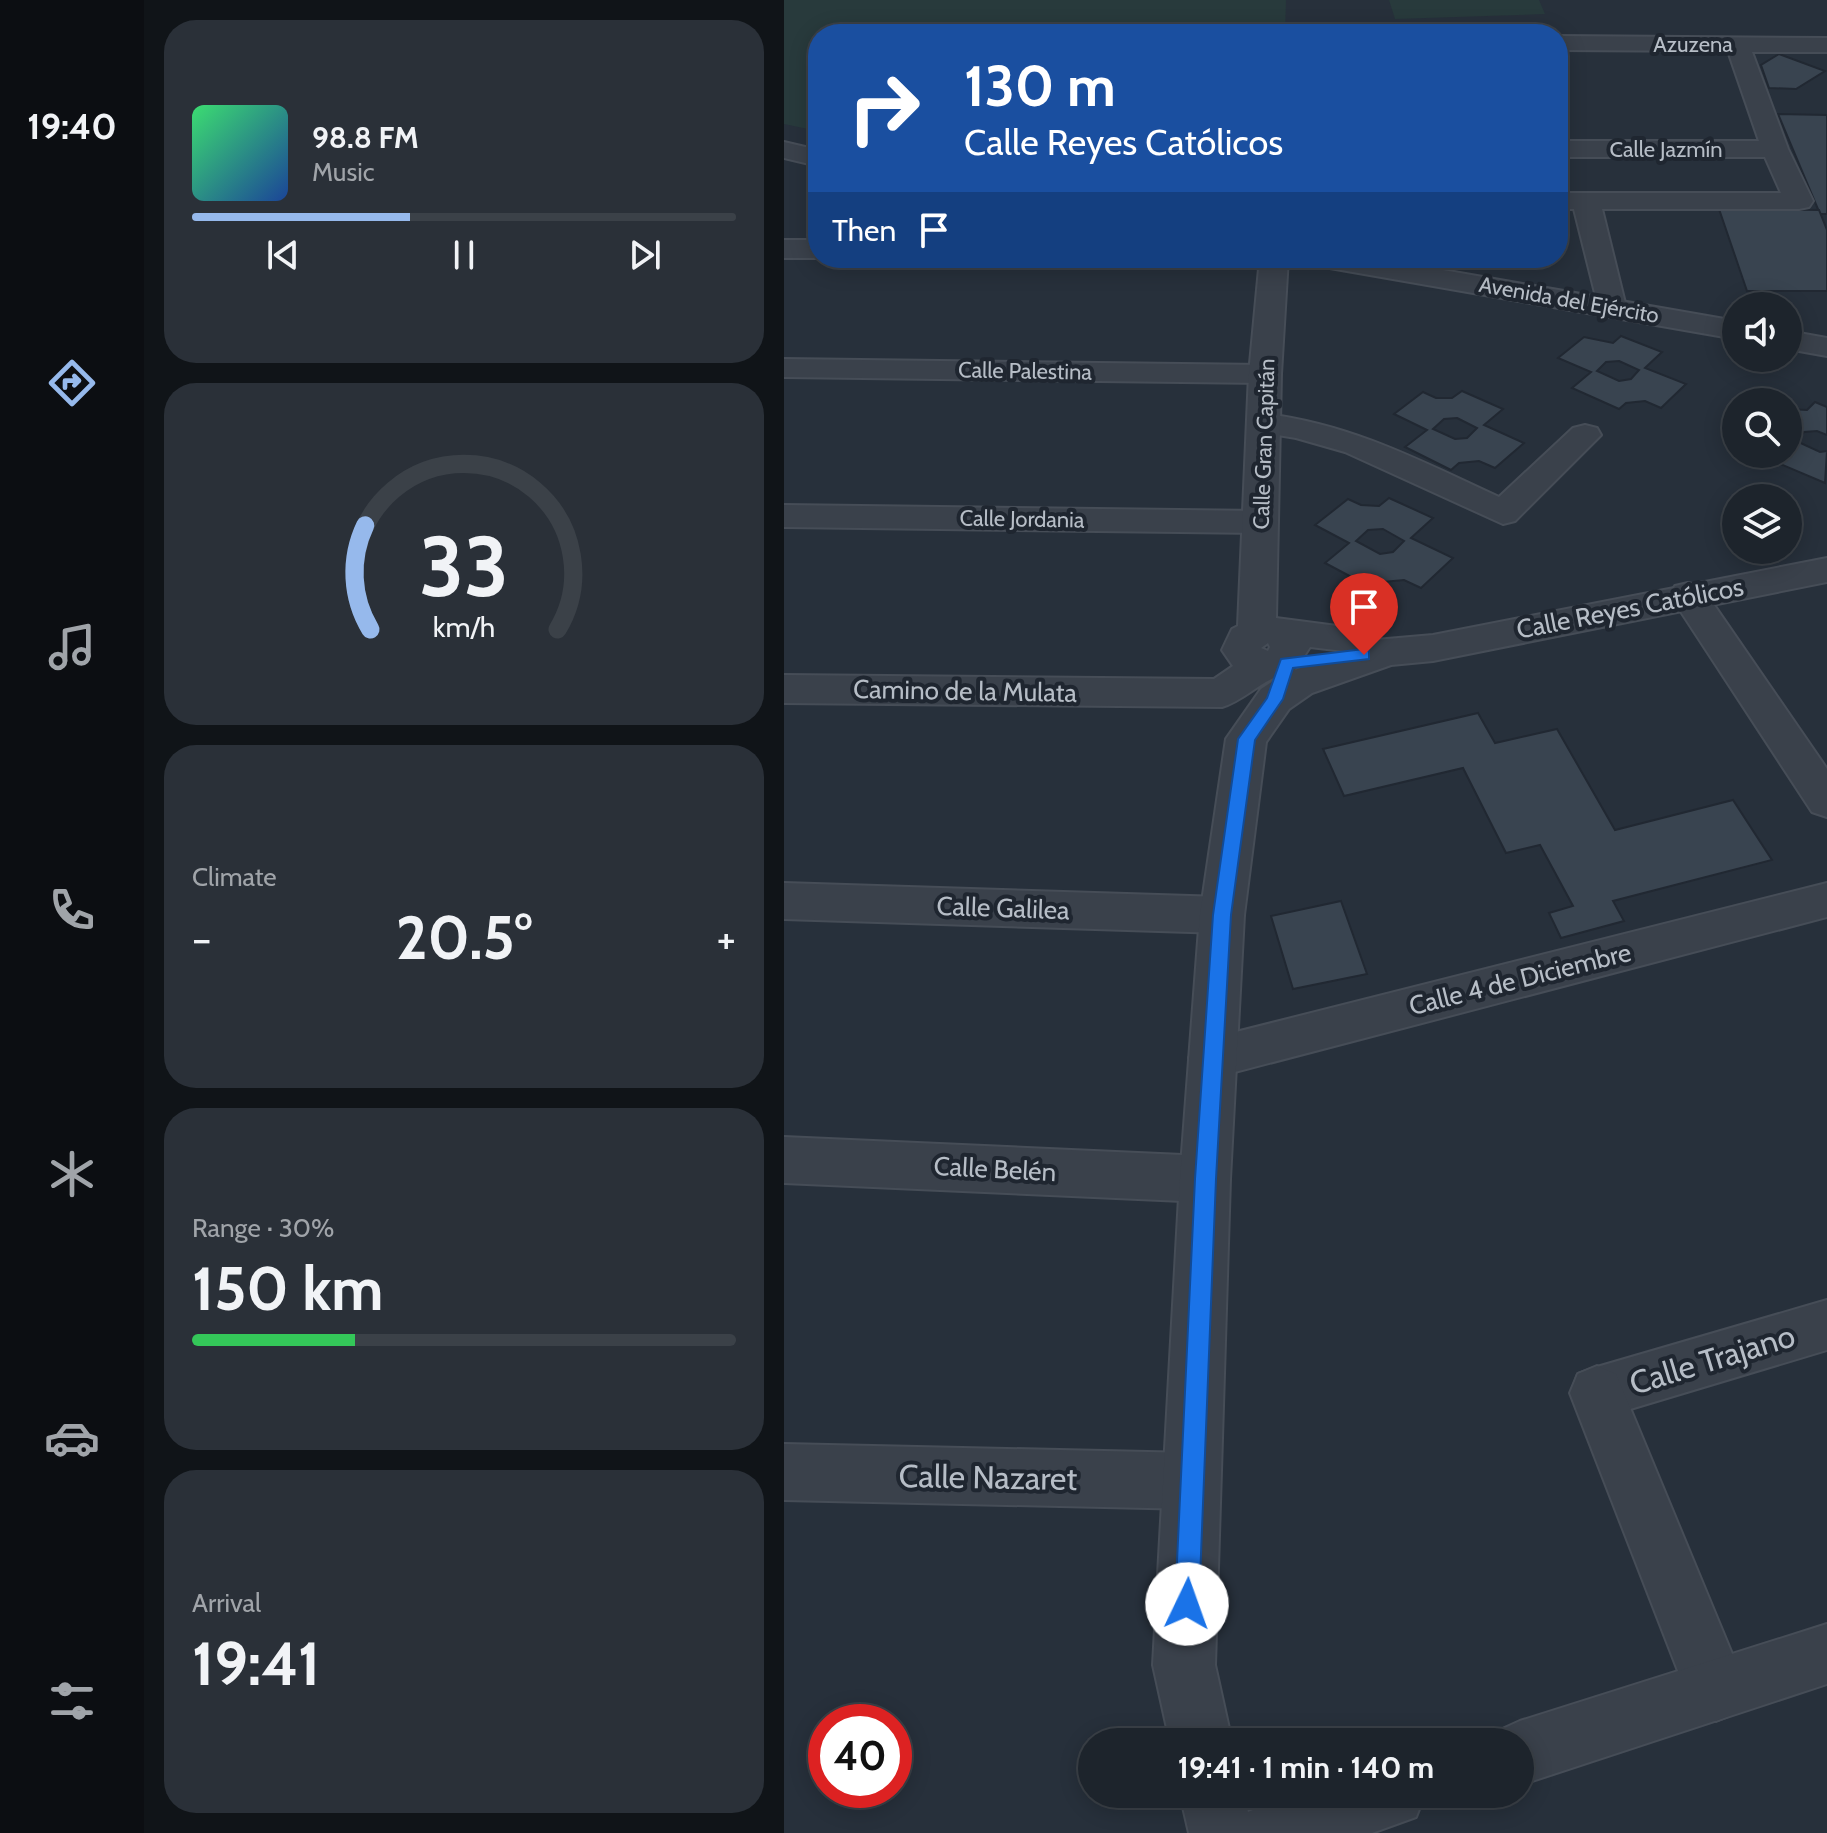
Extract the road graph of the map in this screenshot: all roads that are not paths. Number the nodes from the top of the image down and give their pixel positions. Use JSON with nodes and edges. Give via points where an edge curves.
{"nodes":[{"id":1,"x":1568,"y":43,"type":"edge"},
{"id":2,"x":1737,"y":44,"type":"junction"},
{"id":3,"x":1827,"y":45,"type":"edge"},
{"id":4,"x":1568,"y":149,"type":"edge"},
{"id":5,"x":1775,"y":149,"type":"junction"},
{"id":6,"x":784,"y":150,"type":"edge"},
{"id":7,"x":808,"y":156,"type":"edge"},
{"id":8,"x":1572,"y":201,"type":"edge"},
{"id":9,"x":784,"y":249,"type":"edge"},
{"id":10,"x":808,"y":249,"type":"edge"},
{"id":11,"x":1273,"y":268,"type":"edge"},
{"id":12,"x":1399,"y":268,"type":"edge"},
{"id":13,"x":1611,"y":307,"type":"junction"},
{"id":14,"x":1722,"y":327,"type":"edge"},
{"id":15,"x":1802,"y":343,"type":"edge"},
{"id":16,"x":1827,"y":347,"type":"edge"},
{"id":17,"x":784,"y":368,"type":"edge"},
{"id":18,"x":1265,"y":374,"type":"junction"},
{"id":19,"x":1266,"y":424,"type":"junction"},
{"id":20,"x":1585,"y":435,"type":"dead end"},
{"id":21,"x":784,"y":516,"type":"edge"},
{"id":22,"x":1261,"y":522,"type":"junction"},
{"id":23,"x":1827,"y":570,"type":"edge"},
{"id":24,"x":1258,"y":584,"type":"junction"},
{"id":25,"x":1688,"y":595,"type":"junction"},
{"id":26,"x":1347,"y":638,"type":"junction"},
{"id":27,"x":1433,"y":648,"type":"junction"},
{"id":28,"x":1271,"y":656,"type":"junction"},
{"id":29,"x":784,"y":689,"type":"edge"},
{"id":30,"x":1813,"y":756,"type":"edge"},
{"id":31,"x":1827,"y":801,"type":"edge"},
{"id":32,"x":1827,"y":900,"type":"edge"},
{"id":33,"x":784,"y":901,"type":"edge"},
{"id":34,"x":1222,"y":915,"type":"junction"},
{"id":35,"x":1212,"y":1058,"type":"junction"},
{"id":36,"x":784,"y":1160,"type":"edge"},
{"id":37,"x":1205,"y":1179,"type":"junction"},
{"id":38,"x":1827,"y":1325,"type":"edge"},
{"id":39,"x":1597,"y":1393,"type":"joint"},
{"id":40,"x":784,"y":1472,"type":"edge"},
{"id":41,"x":1192,"y":1481,"type":"junction"},
{"id":42,"x":1827,"y":1654,"type":"edge"},
{"id":43,"x":1716,"y":1690,"type":"junction"},
{"id":44,"x":1198,"y":1728,"type":"edge"},
{"id":45,"x":1534,"y":1748,"type":"edge"},
{"id":46,"x":1215,"y":1808,"type":"edge"},
{"id":47,"x":1350,"y":1808,"type":"edge"},
{"id":48,"x":1221,"y":1833,"type":"edge"},
{"id":49,"x":1272,"y":1833,"type":"edge"}],
"edges":[{"from":1,"to":2,"type":"street","name":"Azuzena"},
{"from":2,"to":3,"type":"street","name":"Azuzena"},
{"from":2,"to":5,"type":"street"},
{"from":4,"to":5,"type":"street","name":"Calle Jazmín"},
{"from":5,"to":8,"type":"street","via":[[1799,201]]},
{"from":6,"to":7,"type":"street"},
{"from":8,"to":13,"type":"street"},
{"from":9,"to":10,"type":"street"},
{"from":11,"to":18,"type":"street","name":"Calle Gran Capitán"},
{"from":12,"to":13,"type":"street","name":"Avenida del Ejército"},
{"from":13,"to":14,"type":"street","name":"Avenida del Ejército"},
{"from":15,"to":16,"type":"street"},
{"from":17,"to":18,"type":"street","name":"Calle Palestina"},
{"from":18,"to":19,"type":"street","name":"Calle Gran Capitán"},
{"from":19,"to":20,"type":"street","via":[[1298,426],[1340,439],[1503,513]]},
{"from":19,"to":22,"type":"street","name":"Calle Gran Capitán"},
{"from":21,"to":22,"type":"street","name":"Calle Jordania"},
{"from":22,"to":24,"type":"street","name":"Calle Gran Capitán"},
{"from":23,"to":25,"type":"street","name":"Calle Reyes Católicos"},
{"from":24,"to":26,"type":"street","name":"Calle Reyes Católicos","via":[[1289,610]]},
{"from":24,"to":28,"type":"street","name":"Calle Gran Capitán"},
{"from":25,"to":27,"type":"street","name":"Calle Reyes Católicos"},
{"from":25,"to":30,"type":"street"},
{"from":26,"to":27,"type":"street","name":"Calle Reyes Católicos"},
{"from":26,"to":28,"type":"street","name":"Calle Reyes Católicos"},
{"from":27,"to":28,"type":"street","name":"Calle Reyes Católicos","via":[[1389,652],[1298,683]]},
{"from":28,"to":29,"type":"street","name":"Camino de la Mulata","via":[[1222,693]]},
{"from":28,"to":34,"type":"street","via":[[1246,739]]},
{"from":30,"to":31,"type":"street"},
{"from":32,"to":35,"type":"street","name":"Calle 4 de Diciembre"},
{"from":33,"to":34,"type":"street","name":"Calle Galilea"},
{"from":34,"to":35,"type":"street"},
{"from":35,"to":37,"type":"street"},
{"from":36,"to":37,"type":"street","name":"Calle Belén"},
{"from":37,"to":41,"type":"street"},
{"from":38,"to":39,"type":"street","name":"Calle Trajano"},
{"from":39,"to":43,"type":"street"},
{"from":40,"to":41,"type":"street","name":"Calle Nazaret"},
{"from":41,"to":44,"type":"street","via":[[1184,1665]]},
{"from":42,"to":43,"type":"street"},
{"from":43,"to":45,"type":"street"},
{"from":46,"to":48,"type":"street"},
{"from":47,"to":49,"type":"street"}]}
